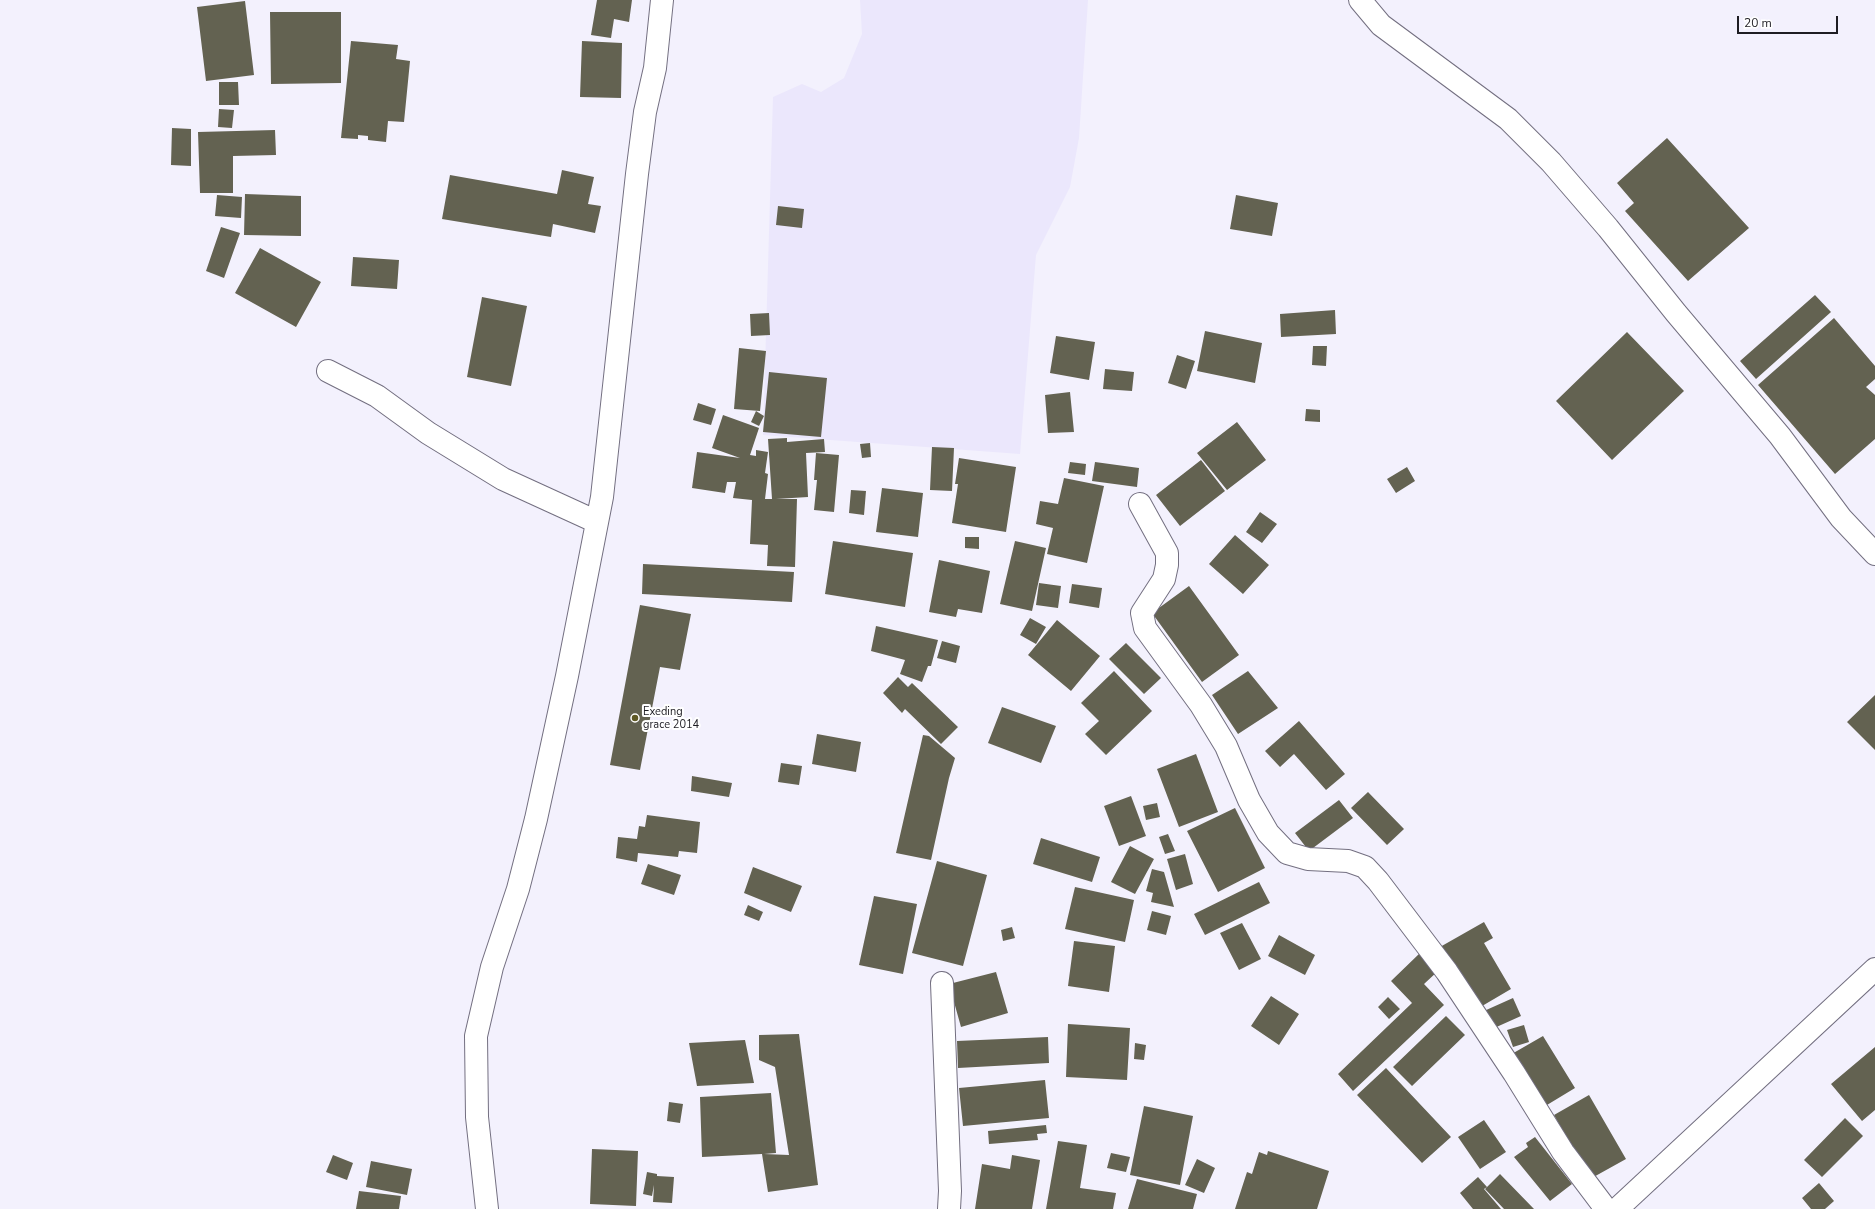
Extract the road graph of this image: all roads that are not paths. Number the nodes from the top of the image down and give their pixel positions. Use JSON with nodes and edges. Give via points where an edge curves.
{"nodes":[{"id":1,"x":662,"y":0,"type":"edge"},
{"id":2,"x":1360,"y":0,"type":"edge"},
{"id":3,"x":328,"y":371,"type":"dead end"},
{"id":4,"x":1140,"y":504,"type":"dead end"},
{"id":5,"x":597,"y":522,"type":"junction"},
{"id":6,"x":1875,"y":554,"type":"edge"},
{"id":7,"x":1875,"y":969,"type":"edge"},
{"id":8,"x":942,"y":983,"type":"dead end"},
{"id":9,"x":487,"y":1209,"type":"edge"},
{"id":10,"x":948,"y":1209,"type":"edge"},
{"id":11,"x":1606,"y":1209,"type":"edge"},
{"id":12,"x":1617,"y":1209,"type":"edge"}],
"edges":[{"from":1,"to":5,"type":"street","via":[[655,68],[645,112],[637,174],[602,497]]},
{"from":2,"to":6,"type":"street","via":[[1381,25],[1508,119],[1551,162],[1780,436],[1841,518]]},
{"from":3,"to":5,"type":"street","via":[[377,396],[428,433],[503,479]]},
{"from":4,"to":11,"type":"street","via":[[1167,553],[1164,579],[1142,613],[1145,628],[1201,705],[1222,739],[1249,800],[1268,833],[1287,853],[1308,859],[1348,861],[1365,867],[1378,881],[1447,972],[1563,1152]]},
{"from":5,"to":9,"type":"street","via":[[536,819],[518,889],[492,967],[476,1036],[477,1117]]},
{"from":7,"to":12,"type":"street"},
{"from":8,"to":10,"type":"street","via":[[950,1191]]}]}
